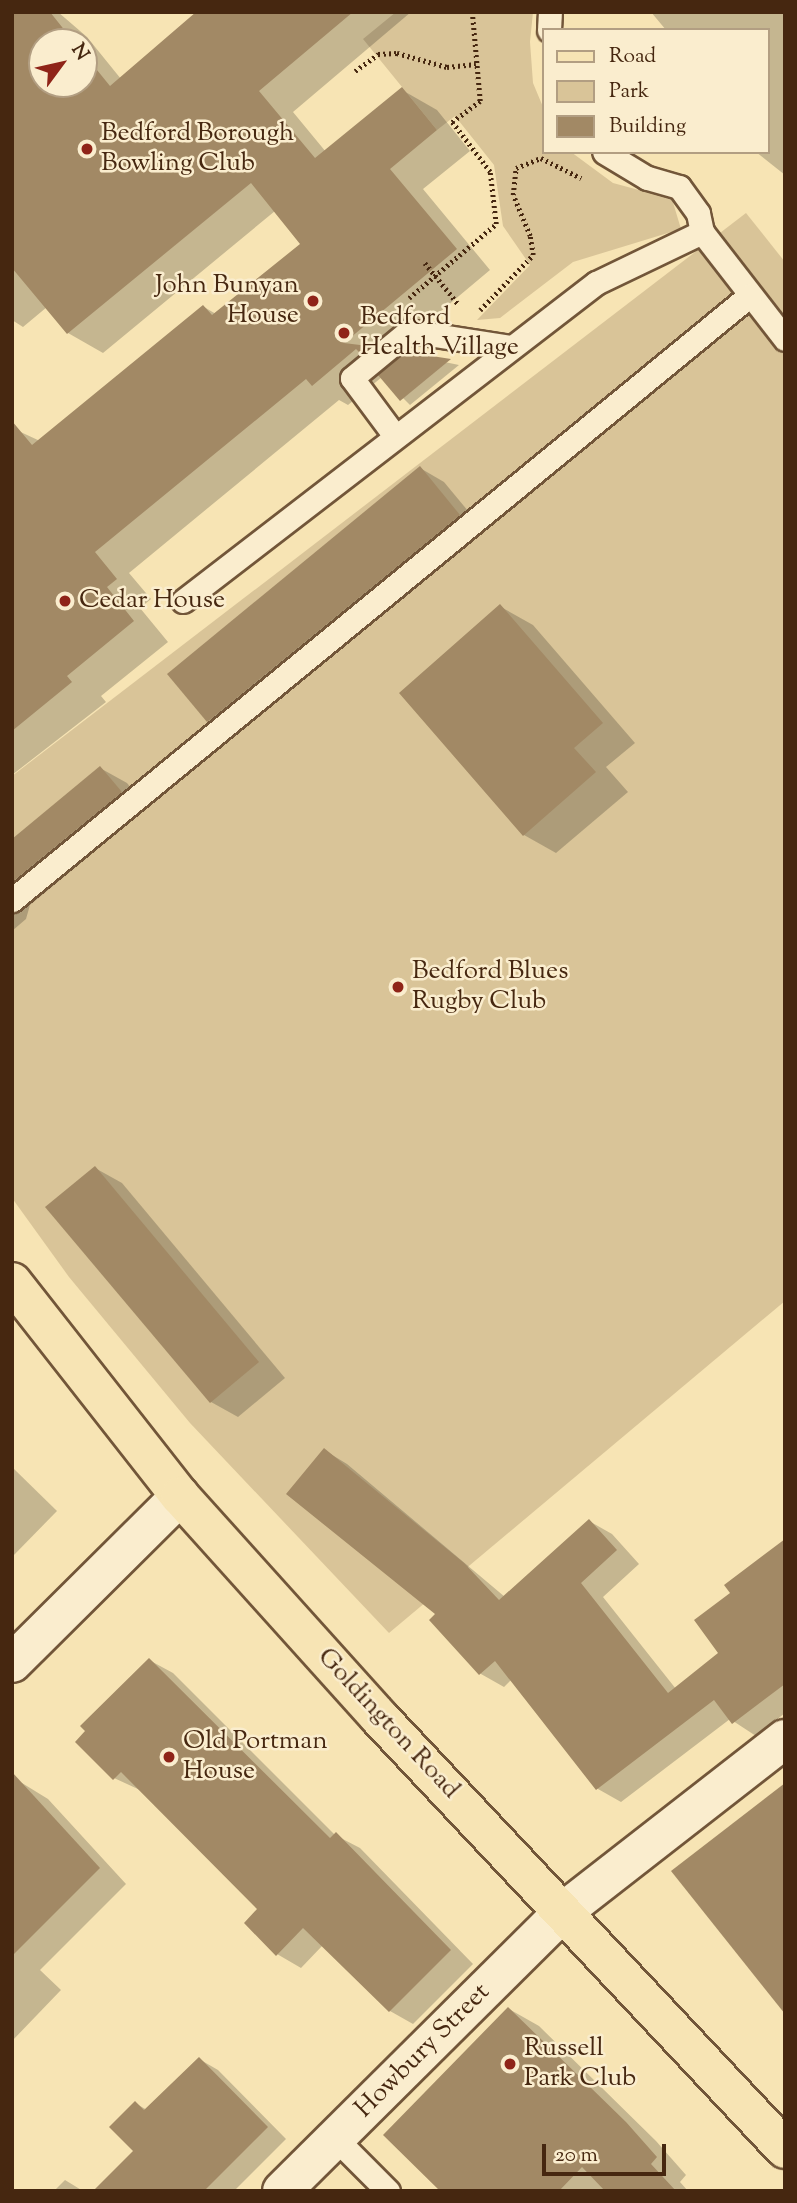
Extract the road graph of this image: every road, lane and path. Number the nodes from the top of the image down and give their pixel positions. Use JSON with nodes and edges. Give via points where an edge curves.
{"nodes":[{"id":1,"x":472,"y":12,"type":"edge"},
{"id":2,"x":476,"y":64,"type":"junction"},
{"id":3,"x":355,"y":71,"type":"dead end"},
{"id":4,"x":607,"y":154,"type":"edge"},
{"id":5,"x":592,"y":184,"type":"dead end"},
{"id":6,"x":702,"y":232,"type":"junction"},
{"id":7,"x":425,"y":263,"type":"dead end"},
{"id":8,"x":435,"y":275,"type":"junction"},
{"id":9,"x":750,"y":295,"type":"junction"},
{"id":10,"x":406,"y":300,"type":"dead end"},
{"id":11,"x":464,"y":311,"type":"dead end"},
{"id":12,"x":471,"y":320,"type":"dead end"},
{"id":13,"x":785,"y":339,"type":"edge"},
{"id":14,"x":510,"y":347,"type":"junction"},
{"id":15,"x":395,"y":436,"type":"junction"},
{"id":16,"x":183,"y":601,"type":"dead end"},
{"id":17,"x":12,"y":900,"type":"edge"},
{"id":18,"x":14,"y":1287,"type":"edge"},
{"id":19,"x":180,"y":1496,"type":"junction"},
{"id":20,"x":12,"y":1663,"type":"edge"},
{"id":21,"x":785,"y":1739,"type":"edge"},
{"id":22,"x":564,"y":1911,"type":"junction"},
{"id":23,"x":335,"y":2138,"type":"junction"},
{"id":24,"x":785,"y":2149,"type":"edge"},
{"id":25,"x":282,"y":2191,"type":"edge"},
{"id":26,"x":388,"y":2191,"type":"edge"}],
"edges":[{"from":1,"to":2,"type":"path"},
{"from":2,"to":3,"type":"path","via":[[447,67],[397,53],[378,54]]},
{"from":2,"to":8,"type":"path","via":[[480,101],[452,122],[490,172],[496,224]]},
{"from":4,"to":6,"type":"lane","via":[[647,178],[679,187],[698,213]]},
{"from":5,"to":12,"type":"path","via":[[541,158],[516,168],[513,195],[533,255]]},
{"from":6,"to":9,"type":"lane"},
{"from":6,"to":14,"type":"lane","via":[[596,283]]},
{"from":7,"to":8,"type":"path"},
{"from":8,"to":10,"type":"path"},
{"from":8,"to":11,"type":"path"},
{"from":9,"to":13,"type":"lane"},
{"from":9,"to":17,"type":"lane"},
{"from":14,"to":15,"type":"lane"},
{"from":14,"to":15,"type":"lane","via":[[409,331],[352,378]]},
{"from":15,"to":16,"type":"lane"},
{"from":18,"to":19,"type":"main road","name":"Goldington Road"},
{"from":19,"to":20,"type":"street"},
{"from":19,"to":22,"type":"main road","name":"Goldington Road","via":[[378,1716]]},
{"from":21,"to":22,"type":"street","name":"Howbury Street"},
{"from":22,"to":23,"type":"street","name":"Howbury Street"},
{"from":22,"to":24,"type":"main road","name":"Goldington Road"},
{"from":23,"to":25,"type":"street","name":"Howbury Street"},
{"from":23,"to":26,"type":"lane"}]}
